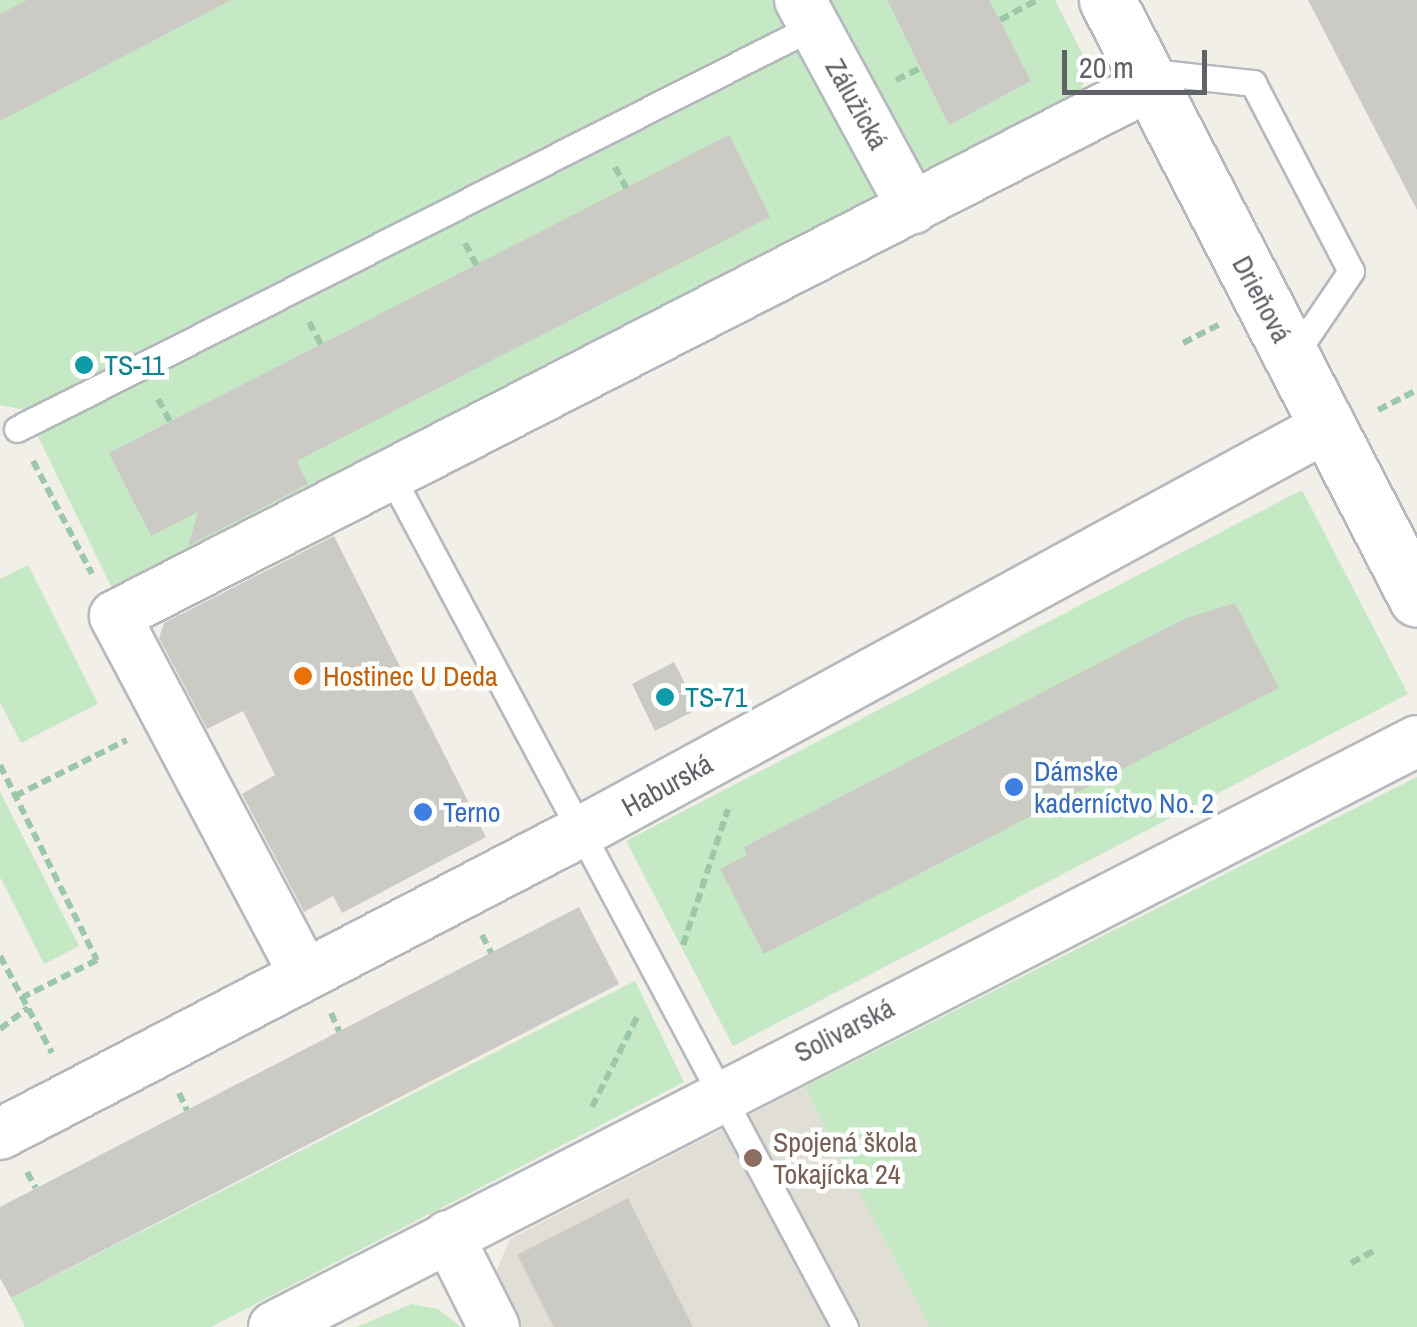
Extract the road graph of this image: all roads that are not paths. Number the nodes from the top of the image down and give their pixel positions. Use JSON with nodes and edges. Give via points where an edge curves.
{"nodes":[{"id":1,"x":1107,"y":0,"type":"edge"},
{"id":2,"x":807,"y":13,"type":"edge"},
{"id":3,"x":1147,"y":78,"type":"junction"},
{"id":4,"x":913,"y":208,"type":"junction"},
{"id":5,"x":1292,"y":358,"type":"junction"},
{"id":6,"x":1350,"y":420,"type":"junction"},
{"id":7,"x":17,"y":429,"type":"road end"},
{"id":8,"x":389,"y":472,"type":"junction"},
{"id":9,"x":1412,"y":578,"type":"edge"},
{"id":10,"x":1417,"y":741,"type":"edge"},
{"id":11,"x":584,"y":830,"type":"junction"},
{"id":12,"x":305,"y":975,"type":"junction"},
{"id":13,"x":717,"y":1094,"type":"junction"},
{"id":14,"x":0,"y":1134,"type":"edge"},
{"id":15,"x":448,"y":1236,"type":"junction"},
{"id":16,"x":274,"y":1327,"type":"edge"},
{"id":17,"x":494,"y":1327,"type":"edge"},
{"id":18,"x":846,"y":1327,"type":"edge"}],
"edges":[{"from":1,"to":3,"type":"street","name":"Drieňová"},
{"from":2,"to":4,"type":"street","name":"Zálužická"},
{"from":2,"to":7,"type":"lane"},
{"from":3,"to":4,"type":"street"},
{"from":3,"to":5,"type":"street","name":"Drieňová"},
{"from":3,"to":5,"type":"lane","via":[[1253,83],[1351,270]]},
{"from":4,"to":8,"type":"street"},
{"from":5,"to":6,"type":"street","name":"Drieňová"},
{"from":6,"to":9,"type":"street","name":"Drieňová"},
{"from":6,"to":11,"type":"street","name":"Haburská"},
{"from":8,"to":11,"type":"lane"},
{"from":8,"to":12,"type":"street","via":[[115,616]]},
{"from":10,"to":13,"type":"street","name":"Solivarská"},
{"from":11,"to":12,"type":"street","name":"Haburská"},
{"from":11,"to":13,"type":"lane"},
{"from":12,"to":14,"type":"street","name":"Haburská"},
{"from":13,"to":15,"type":"street","name":"Solivarská"},
{"from":13,"to":18,"type":"lane"},
{"from":15,"to":16,"type":"street","name":"Solivarská"},
{"from":15,"to":17,"type":"street"}]}
